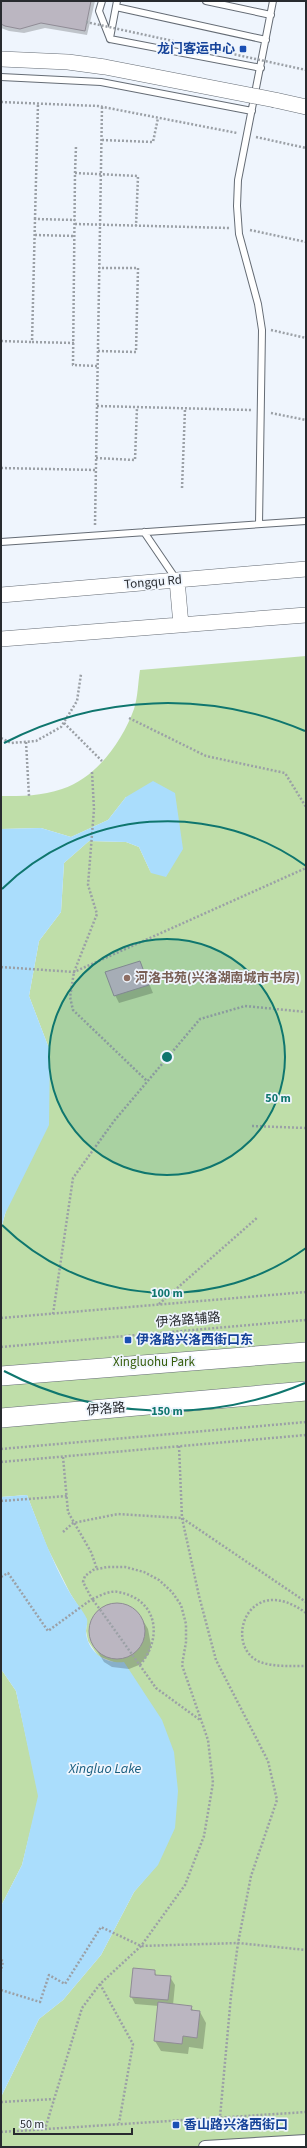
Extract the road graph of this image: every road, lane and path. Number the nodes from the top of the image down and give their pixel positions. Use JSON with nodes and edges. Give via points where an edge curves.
{"nodes":[{"id":1,"x":102,"y":1,"type":"edge"},
{"id":2,"x":206,"y":1,"type":"edge"},
{"id":3,"x":273,"y":1,"type":"edge"},
{"id":4,"x":116,"y":4,"type":"edge"},
{"id":5,"x":271,"y":15,"type":"junction"},
{"id":6,"x":86,"y":22,"type":"dead end"},
{"id":7,"x":110,"y":39,"type":"junction"},
{"id":8,"x":266,"y":40,"type":"junction"},
{"id":9,"x":1,"y":59,"type":"edge"},
{"id":10,"x":261,"y":68,"type":"junction"},
{"id":11,"x":306,"y":70,"type":"edge"},
{"id":12,"x":1,"y":77,"type":"edge"},
{"id":13,"x":1,"y":102,"type":"edge"},
{"id":14,"x":38,"y":103,"type":"junction"},
{"id":15,"x":306,"y":106,"type":"edge"},
{"id":16,"x":102,"y":107,"type":"junction"},
{"id":17,"x":252,"y":111,"type":"junction"},
{"id":18,"x":158,"y":118,"type":"junction"},
{"id":19,"x":247,"y":135,"type":"junction"},
{"id":20,"x":102,"y":140,"type":"junction"},
{"id":21,"x":76,"y":146,"type":"dead end"},
{"id":22,"x":306,"y":148,"type":"edge"},
{"id":23,"x":75,"y":173,"type":"junction"},
{"id":24,"x":101,"y":174,"type":"junction"},
{"id":25,"x":35,"y":219,"type":"junction"},
{"id":26,"x":75,"y":220,"type":"junction"},
{"id":27,"x":74,"y":224,"type":"junction"},
{"id":28,"x":100,"y":225,"type":"junction"},
{"id":29,"x":136,"y":226,"type":"junction"},
{"id":30,"x":238,"y":228,"type":"junction"},
{"id":31,"x":35,"y":235,"type":"junction"},
{"id":32,"x":74,"y":236,"type":"junction"},
{"id":33,"x":306,"y":242,"type":"edge"},
{"id":34,"x":99,"y":268,"type":"junction"},
{"id":35,"x":262,"y":328,"type":"junction"},
{"id":36,"x":306,"y":338,"type":"edge"},
{"id":37,"x":1,"y":341,"type":"edge"},
{"id":38,"x":32,"y":342,"type":"junction"},
{"id":39,"x":74,"y":343,"type":"junction"},
{"id":40,"x":98,"y":351,"type":"junction"},
{"id":41,"x":98,"y":366,"type":"junction"},
{"id":42,"x":97,"y":406,"type":"junction"},
{"id":43,"x":137,"y":407,"type":"junction"},
{"id":44,"x":185,"y":408,"type":"junction"},
{"id":45,"x":261,"y":410,"type":"junction"},
{"id":46,"x":306,"y":420,"type":"edge"},
{"id":47,"x":96,"y":458,"type":"junction"},
{"id":48,"x":1,"y":468,"type":"edge"},
{"id":49,"x":96,"y":470,"type":"junction"},
{"id":50,"x":182,"y":488,"type":"dead end"},
{"id":51,"x":306,"y":521,"type":"edge"},
{"id":52,"x":259,"y":524,"type":"junction"},
{"id":53,"x":144,"y":532,"type":"junction"},
{"id":54,"x":94,"y":535,"type":"junction"},
{"id":55,"x":1,"y":542,"type":"edge"},
{"id":56,"x":306,"y":569,"type":"edge"},
{"id":57,"x":177,"y":580,"type":"junction"},
{"id":58,"x":1,"y":595,"type":"edge"},
{"id":59,"x":306,"y":615,"type":"edge"},
{"id":60,"x":181,"y":625,"type":"junction"},
{"id":61,"x":1,"y":639,"type":"edge"},
{"id":62,"x":82,"y":674,"type":"dead end"},
{"id":63,"x":130,"y":718,"type":"dead end"},
{"id":64,"x":64,"y":723,"type":"junction"},
{"id":65,"x":1,"y":738,"type":"edge"},
{"id":66,"x":26,"y":742,"type":"junction"},
{"id":67,"x":102,"y":761,"type":"dead end"},
{"id":68,"x":92,"y":772,"type":"dead end"},
{"id":69,"x":29,"y":796,"type":"dead end"},
{"id":70,"x":306,"y":807,"type":"edge"},
{"id":71,"x":306,"y":868,"type":"edge"},
{"id":72,"x":1,"y":967,"type":"edge"},
{"id":73,"x":74,"y":972,"type":"junction"},
{"id":74,"x":306,"y":1012,"type":"edge"},
{"id":75,"x":147,"y":1081,"type":"junction"},
{"id":76,"x":252,"y":1126,"type":"dead end"},
{"id":77,"x":306,"y":1128,"type":"edge"},
{"id":78,"x":258,"y":1217,"type":"dead end"},
{"id":79,"x":306,"y":1292,"type":"edge"},
{"id":80,"x":158,"y":1305,"type":"junction"},
{"id":81,"x":53,"y":1314,"type":"junction"},
{"id":82,"x":1,"y":1318,"type":"edge"},
{"id":83,"x":306,"y":1320,"type":"edge"},
{"id":84,"x":1,"y":1347,"type":"edge"},
{"id":85,"x":306,"y":1352,"type":"edge"},
{"id":86,"x":1,"y":1376,"type":"edge"},
{"id":87,"x":306,"y":1391,"type":"edge"},
{"id":88,"x":1,"y":1418,"type":"edge"},
{"id":89,"x":306,"y":1422,"type":"edge"},
{"id":90,"x":306,"y":1436,"type":"edge"},
{"id":91,"x":179,"y":1446,"type":"junction"},
{"id":92,"x":1,"y":1449,"type":"edge"},
{"id":93,"x":63,"y":1457,"type":"junction"},
{"id":94,"x":1,"y":1462,"type":"edge"},
{"id":95,"x":67,"y":1496,"type":"junction"},
{"id":96,"x":1,"y":1501,"type":"edge"},
{"id":97,"x":182,"y":1518,"type":"junction"},
{"id":98,"x":73,"y":1523,"type":"junction"},
{"id":99,"x":63,"y":1532,"type":"dead end"},
{"id":100,"x":97,"y":1569,"type":"junction"},
{"id":101,"x":1,"y":1577,"type":"edge"},
{"id":102,"x":92,"y":1599,"type":"junction"},
{"id":103,"x":306,"y":1602,"type":"edge"},
{"id":104,"x":306,"y":1613,"type":"edge"},
{"id":105,"x":140,"y":1665,"type":"junction"},
{"id":106,"x":306,"y":1666,"type":"edge"},
{"id":107,"x":201,"y":1720,"type":"junction"},
{"id":108,"x":238,"y":1943,"type":"junction"},
{"id":109,"x":141,"y":1946,"type":"junction"},
{"id":110,"x":306,"y":1950,"type":"edge"},
{"id":111,"x":1,"y":1960,"type":"edge"},
{"id":112,"x":1,"y":1971,"type":"edge"},
{"id":113,"x":100,"y":1984,"type":"junction"},
{"id":114,"x":1,"y":1990,"type":"edge"},
{"id":115,"x":54,"y":2099,"type":"junction"},
{"id":116,"x":1,"y":2102,"type":"edge"},
{"id":117,"x":306,"y":2112,"type":"edge"},
{"id":118,"x":220,"y":2117,"type":"junction"},
{"id":119,"x":119,"y":2123,"type":"junction"},
{"id":120,"x":45,"y":2129,"type":"junction"},
{"id":121,"x":1,"y":2132,"type":"edge"},
{"id":122,"x":306,"y":2141,"type":"edge"},
{"id":123,"x":205,"y":2147,"type":"edge"}],
"edges":[{"from":1,"to":7,"type":"lane","via":[[99,11]]},
{"from":2,"to":5,"type":"lane"},
{"from":3,"to":5,"type":"lane"},
{"from":4,"to":7,"type":"lane"},
{"from":4,"to":8,"type":"lane"},
{"from":5,"to":8,"type":"lane"},
{"from":6,"to":11,"type":"path","bridge":true},
{"from":7,"to":10,"type":"lane"},
{"from":8,"to":10,"type":"lane"},
{"from":9,"to":15,"type":"street","bridge":true,"via":[[68,62],[106,67]]},
{"from":10,"to":17,"type":"lane"},
{"from":12,"to":17,"type":"lane","via":[[101,82]]},
{"from":13,"to":14,"type":"path"},
{"from":14,"to":16,"type":"path"},
{"from":14,"to":25,"type":"path"},
{"from":16,"to":18,"type":"path"},
{"from":16,"to":20,"type":"path"},
{"from":17,"to":19,"type":"lane"},
{"from":18,"to":19,"type":"path"},
{"from":18,"to":20,"type":"path","via":[[153,142]]},
{"from":19,"to":22,"type":"path"},
{"from":19,"to":30,"type":"lane","via":[[238,180]]},
{"from":20,"to":24,"type":"path"},
{"from":21,"to":23,"type":"path"},
{"from":23,"to":24,"type":"path"},
{"from":23,"to":26,"type":"path"},
{"from":24,"to":28,"type":"path"},
{"from":24,"to":29,"type":"path","via":[[138,176]]},
{"from":25,"to":26,"type":"path"},
{"from":25,"to":31,"type":"path"},
{"from":26,"to":27,"type":"path"},
{"from":27,"to":28,"type":"path"},
{"from":27,"to":32,"type":"path"},
{"from":28,"to":29,"type":"path"},
{"from":28,"to":34,"type":"path"},
{"from":29,"to":30,"type":"path"},
{"from":30,"to":33,"type":"path"},
{"from":30,"to":35,"type":"lane"},
{"from":31,"to":32,"type":"path"},
{"from":31,"to":38,"type":"path"},
{"from":32,"to":39,"type":"path"},
{"from":34,"to":40,"type":"path"},
{"from":34,"to":40,"type":"path","via":[[138,268],[136,352]]},
{"from":35,"to":36,"type":"path"},
{"from":35,"to":45,"type":"lane"},
{"from":37,"to":38,"type":"path"},
{"from":38,"to":39,"type":"path"},
{"from":39,"to":41,"type":"path","via":[[73,365]]},
{"from":40,"to":41,"type":"path"},
{"from":41,"to":42,"type":"path"},
{"from":42,"to":43,"type":"path"},
{"from":42,"to":47,"type":"path"},
{"from":43,"to":44,"type":"path"},
{"from":43,"to":47,"type":"path","via":[[135,460]]},
{"from":44,"to":45,"type":"path"},
{"from":44,"to":50,"type":"path"},
{"from":45,"to":46,"type":"path"},
{"from":45,"to":52,"type":"lane"},
{"from":47,"to":49,"type":"path"},
{"from":48,"to":49,"type":"path"},
{"from":49,"to":54,"type":"path"},
{"from":51,"to":52,"type":"lane"},
{"from":52,"to":53,"type":"lane"},
{"from":53,"to":54,"type":"lane"},
{"from":53,"to":57,"type":"lane"},
{"from":54,"to":55,"type":"lane"},
{"from":56,"to":57,"type":"street","name":"Tongqu Rd"},
{"from":57,"to":58,"type":"street","name":"Tongqu Rd"},
{"from":57,"to":60,"type":"street"},
{"from":59,"to":60,"type":"street"},
{"from":60,"to":61,"type":"street"},
{"from":62,"to":64,"type":"path","via":[[77,701]]},
{"from":63,"to":70,"type":"path","via":[[206,756],[285,773]]},
{"from":64,"to":66,"type":"path","via":[[36,741]]},
{"from":64,"to":67,"type":"path"},
{"from":65,"to":66,"type":"path","via":[[11,743]]},
{"from":66,"to":69,"type":"path"},
{"from":68,"to":73,"type":"path","via":[[94,809],[88,885],[97,914]]},
{"from":71,"to":73,"type":"path"},
{"from":72,"to":73,"type":"path"},
{"from":73,"to":75,"type":"path","via":[[70,997],[73,1010]]},
{"from":74,"to":75,"type":"path","via":[[245,1006],[200,1019]]},
{"from":75,"to":81,"type":"path","via":[[73,1178]]},
{"from":76,"to":77,"type":"path"},
{"from":78,"to":80,"type":"path"},
{"from":79,"to":80,"type":"path"},
{"from":80,"to":81,"type":"path"},
{"from":81,"to":82,"type":"path"},
{"from":83,"to":84,"type":"path","name":"伊洛路辅路"},
{"from":85,"to":86,"type":"main road"},
{"from":87,"to":88,"type":"main road","name":"伊洛路"},
{"from":89,"to":92,"type":"path"},
{"from":90,"to":91,"type":"path"},
{"from":91,"to":93,"type":"path"},
{"from":91,"to":97,"type":"path"},
{"from":93,"to":94,"type":"path"},
{"from":93,"to":95,"type":"path"},
{"from":95,"to":96,"type":"path"},
{"from":95,"to":98,"type":"path","via":[[68,1512]]},
{"from":97,"to":98,"type":"path","via":[[118,1514]]},
{"from":97,"to":103,"type":"path"},
{"from":97,"to":108,"type":"path","via":[[216,1660],[268,1761],[277,1800],[251,1876]]},
{"from":98,"to":99,"type":"path"},
{"from":98,"to":100,"type":"path"},
{"from":100,"to":102,"type":"path","via":[[84,1576],[82,1582]]},
{"from":100,"to":107,"type":"path","via":[[131,1568],[144,1572],[159,1580],[181,1605],[186,1624],[182,1665]]},
{"from":101,"to":102,"type":"path","via":[[8,1572],[48,1631]]},
{"from":102,"to":105,"type":"path"},
{"from":102,"to":105,"type":"path","via":[[118,1592],[139,1600],[150,1613],[155,1632],[151,1650]]},
{"from":104,"to":106,"type":"path","via":[[294,1604],[280,1599],[266,1599],[257,1604],[246,1616],[242,1629],[249,1654],[259,1662]]},
{"from":105,"to":107,"type":"path","via":[[156,1688]]},
{"from":107,"to":109,"type":"path","via":[[208,1740],[213,1783],[204,1836],[185,1884]]},
{"from":108,"to":109,"type":"path"},
{"from":108,"to":110,"type":"path"},
{"from":108,"to":118,"type":"path","via":[[230,1996]]},
{"from":109,"to":113,"type":"path"},
{"from":109,"to":114,"type":"path","via":[[101,1927],[65,1984],[49,1975],[40,2002]]},
{"from":111,"to":112,"type":"path","via":[[4,1961]]},
{"from":113,"to":115,"type":"path","via":[[82,2008]]},
{"from":113,"to":119,"type":"path","via":[[133,2044]]},
{"from":115,"to":116,"type":"path"},
{"from":115,"to":120,"type":"path"},
{"from":117,"to":118,"type":"path"},
{"from":118,"to":119,"type":"path"},
{"from":119,"to":120,"type":"path"},
{"from":120,"to":121,"type":"path"},
{"from":122,"to":123,"type":"street"}]}
